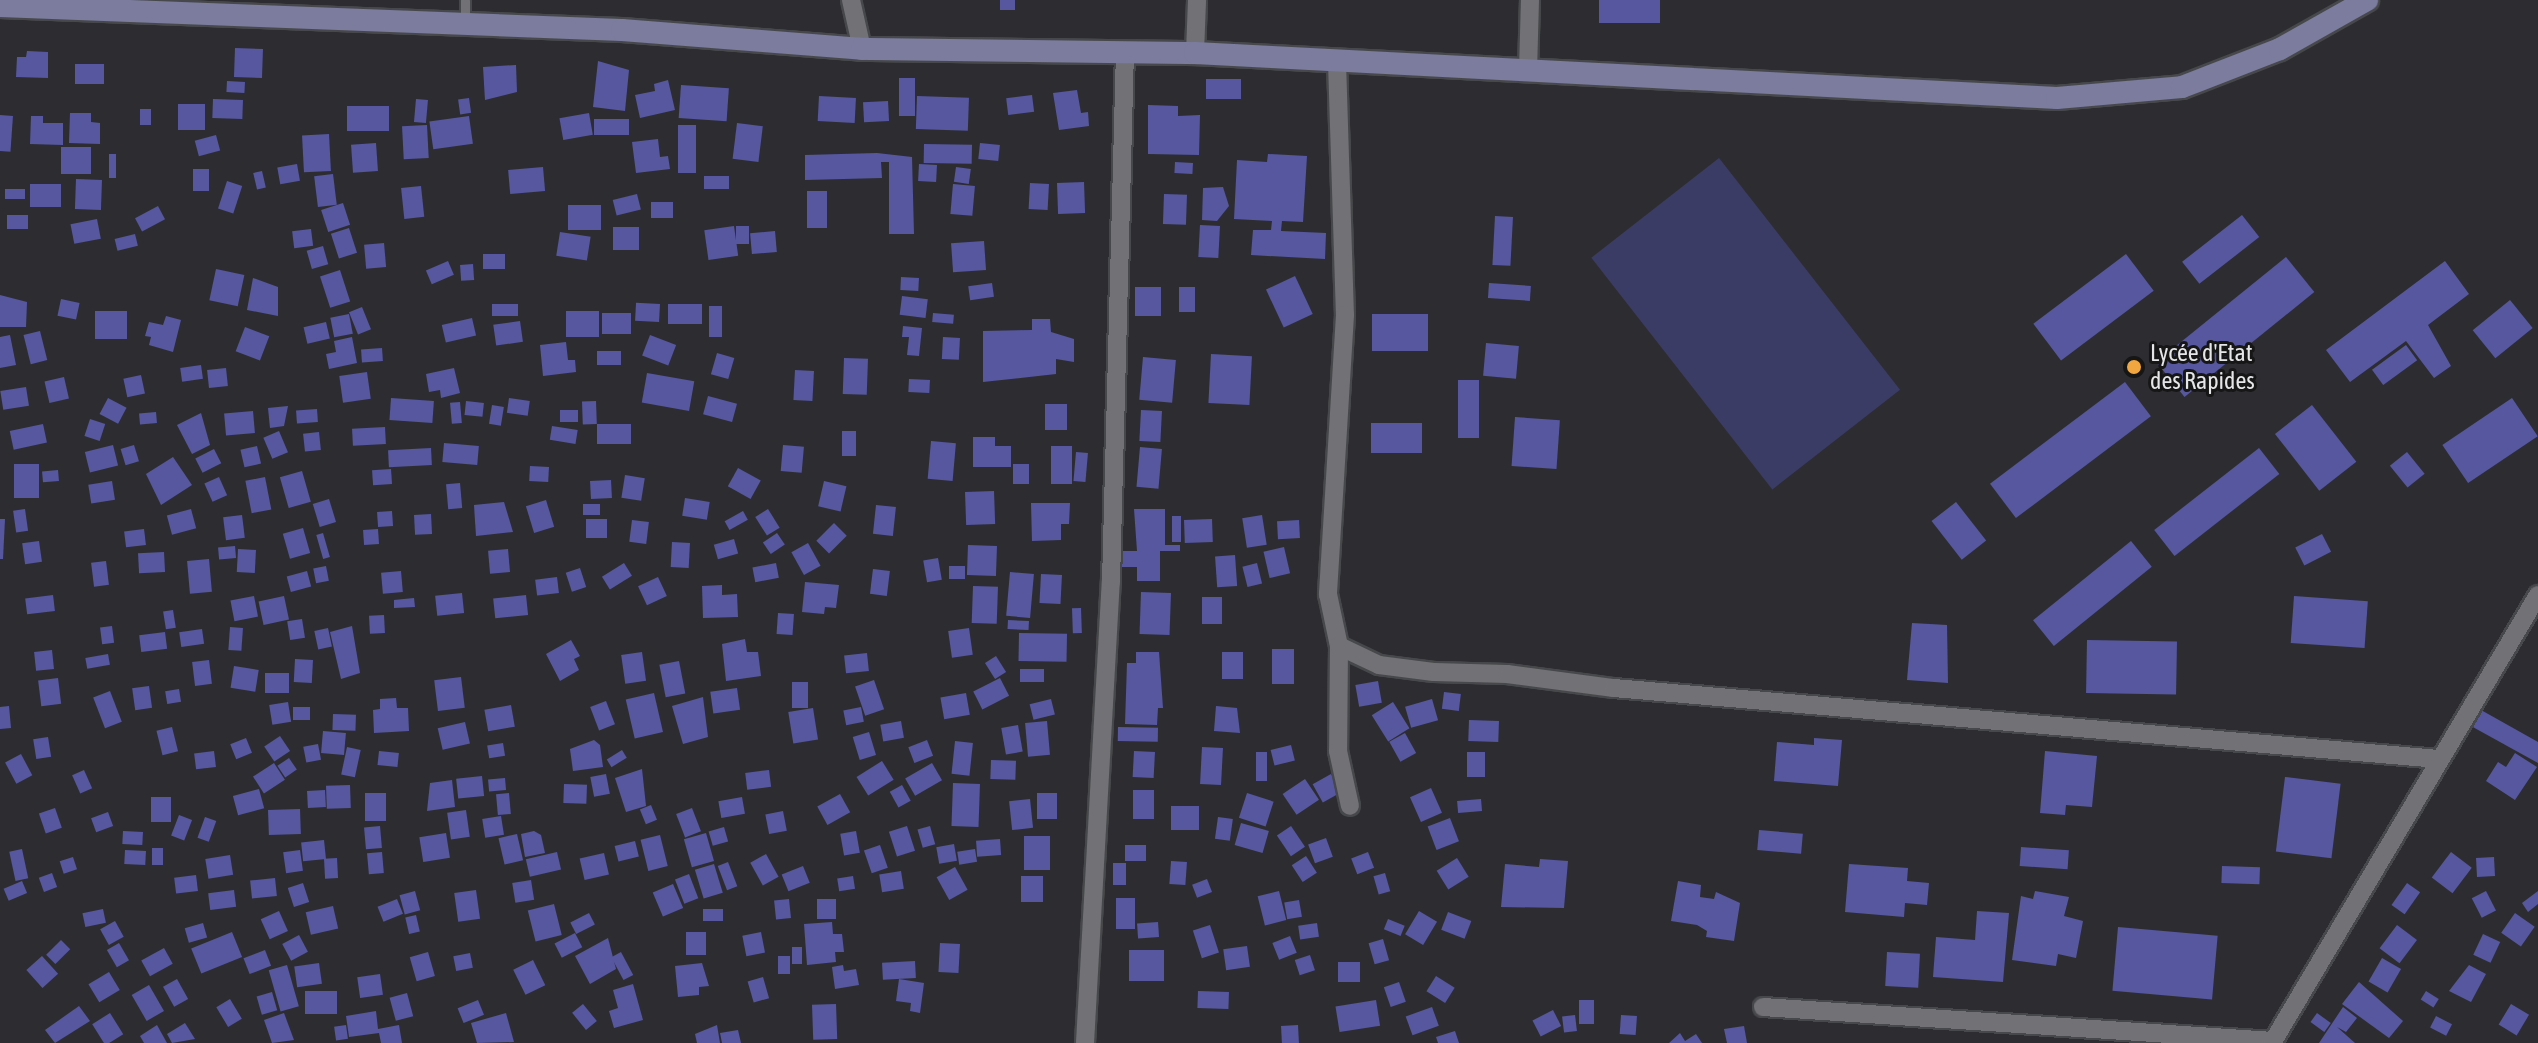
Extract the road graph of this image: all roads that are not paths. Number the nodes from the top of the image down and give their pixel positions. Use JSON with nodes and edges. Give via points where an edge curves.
{"nodes":[{"id":1,"x":465,"y":0,"type":"edge"},
{"id":2,"x":851,"y":0,"type":"edge"},
{"id":3,"x":1197,"y":0,"type":"edge"},
{"id":4,"x":1530,"y":0,"type":"edge"},
{"id":5,"x":2367,"y":0,"type":"edge"},
{"id":6,"x":73,"y":5,"type":"edge"},
{"id":7,"x":0,"y":6,"type":"edge"},
{"id":8,"x":466,"y":25,"type":"junction"},
{"id":9,"x":862,"y":49,"type":"junction"},
{"id":10,"x":1125,"y":51,"type":"junction"},
{"id":11,"x":1195,"y":53,"type":"junction"},
{"id":12,"x":1337,"y":62,"type":"junction"},
{"id":13,"x":1528,"y":71,"type":"junction"},
{"id":14,"x":2538,"y":595,"type":"edge"},
{"id":15,"x":1339,"y":646,"type":"junction"},
{"id":16,"x":2439,"y":759,"type":"junction"},
{"id":17,"x":1350,"y":806,"type":"dead end"},
{"id":18,"x":1763,"y":1007,"type":"dead end"},
{"id":19,"x":2272,"y":1042,"type":"edge"},
{"id":20,"x":1085,"y":1043,"type":"edge"}],
"edges":[{"from":1,"to":8,"type":"lane"},
{"from":2,"to":9,"type":"street"},
{"from":3,"to":11,"type":"street"},
{"from":4,"to":13,"type":"street"},
{"from":5,"to":13,"type":"main road","via":[[2227,72],[2182,87],[2124,94],[2026,97]]},
{"from":6,"to":7,"type":"main road"},
{"from":6,"to":8,"type":"main road"},
{"from":8,"to":9,"type":"main road","via":[[622,30]]},
{"from":9,"to":10,"type":"main road"},
{"from":10,"to":11,"type":"main road"},
{"from":10,"to":20,"type":"street","via":[[1111,582]]},
{"from":11,"to":12,"type":"main road"},
{"from":12,"to":13,"type":"main road"},
{"from":12,"to":15,"type":"street","via":[[1345,315],[1328,594]]},
{"from":14,"to":16,"type":"street"},
{"from":15,"to":16,"type":"street","via":[[1379,665],[1434,672],[1507,674],[1614,688]]},
{"from":15,"to":17,"type":"street","via":[[1338,751]]},
{"from":16,"to":19,"type":"street"},
{"from":18,"to":19,"type":"street"}]}
